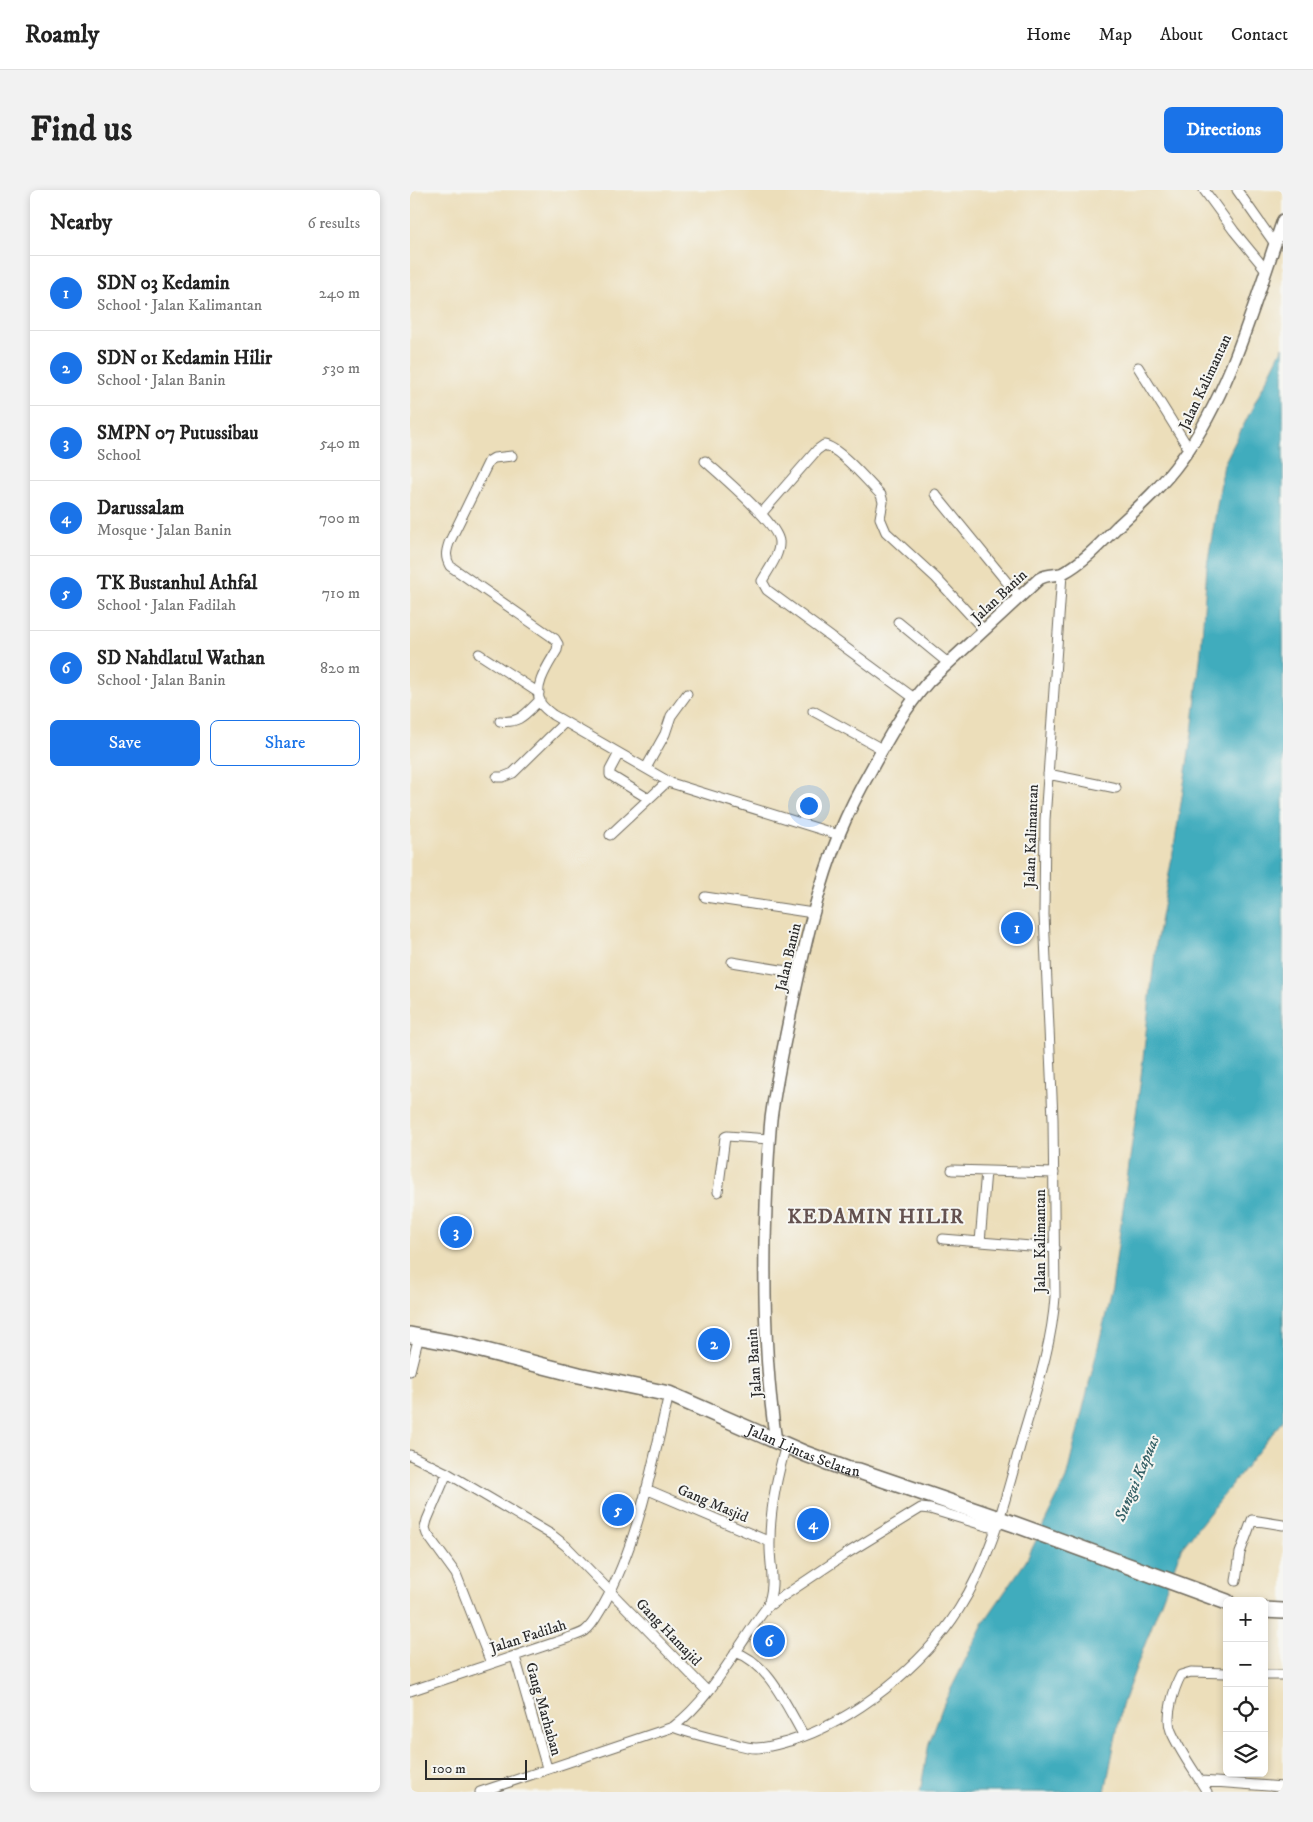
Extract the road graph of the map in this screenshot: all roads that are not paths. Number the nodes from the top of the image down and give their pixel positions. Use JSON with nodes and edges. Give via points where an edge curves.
{"nodes":[{"id":1,"x":1204,"y":190,"type":"edge"},
{"id":2,"x":1237,"y":190,"type":"edge"},
{"id":3,"x":1282,"y":224,"type":"edge"},
{"id":4,"x":1275,"y":244,"type":"junction"},
{"id":5,"x":1266,"y":270,"type":"junction"},
{"id":6,"x":1138,"y":367,"type":"dead end"},
{"id":7,"x":1189,"y":449,"type":"junction"},
{"id":8,"x":512,"y":456,"type":"dead end"},
{"id":9,"x":704,"y":461,"type":"dead end"},
{"id":10,"x":935,"y":494,"type":"dead end"},
{"id":11,"x":761,"y":514,"type":"junction"},
{"id":12,"x":1062,"y":574,"type":"junction"},
{"id":13,"x":1019,"y":597,"type":"junction"},
{"id":14,"x":898,"y":622,"type":"dead end"},
{"id":15,"x":984,"y":630,"type":"junction"},
{"id":16,"x":479,"y":654,"type":"dead end"},
{"id":17,"x":948,"y":663,"type":"junction"},
{"id":18,"x":687,"y":694,"type":"dead end"},
{"id":19,"x":540,"y":697,"type":"junction"},
{"id":20,"x":914,"y":698,"type":"junction"},
{"id":21,"x":813,"y":711,"type":"dead end"},
{"id":22,"x":500,"y":721,"type":"dead end"},
{"id":23,"x":565,"y":722,"type":"junction"},
{"id":24,"x":882,"y":749,"type":"junction"},
{"id":25,"x":619,"y":753,"type":"junction"},
{"id":26,"x":646,"y":768,"type":"junction"},
{"id":27,"x":1048,"y":774,"type":"junction"},
{"id":28,"x":497,"y":777,"type":"dead end"},
{"id":29,"x":668,"y":781,"type":"junction"},
{"id":30,"x":1116,"y":788,"type":"dead end"},
{"id":31,"x":649,"y":799,"type":"junction"},
{"id":32,"x":610,"y":835,"type":"dead end"},
{"id":33,"x":839,"y":835,"type":"junction"},
{"id":34,"x":706,"y":898,"type":"dead end"},
{"id":35,"x":813,"y":913,"type":"junction"},
{"id":36,"x":732,"y":962,"type":"dead end"},
{"id":37,"x":799,"y":972,"type":"junction"},
{"id":38,"x":769,"y":1139,"type":"junction"},
{"id":39,"x":952,"y":1170,"type":"dead end"},
{"id":40,"x":986,"y":1171,"type":"junction"},
{"id":41,"x":1054,"y":1173,"type":"junction"},
{"id":42,"x":718,"y":1192,"type":"dead end"},
{"id":43,"x":943,"y":1239,"type":"dead end"},
{"id":44,"x":980,"y":1242,"type":"junction"},
{"id":45,"x":1055,"y":1248,"type":"junction"},
{"id":46,"x":413,"y":1334,"type":"edge"},
{"id":47,"x":557,"y":1367,"type":"junction"},
{"id":48,"x":410,"y":1371,"type":"edge"},
{"id":49,"x":669,"y":1394,"type":"junction"},
{"id":50,"x":786,"y":1443,"type":"junction"},
{"id":51,"x":410,"y":1455,"type":"edge"},
{"id":52,"x":447,"y":1473,"type":"junction"},
{"id":53,"x":646,"y":1489,"type":"junction"},
{"id":54,"x":997,"y":1523,"type":"junction"},
{"id":55,"x":1283,"y":1526,"type":"edge"},
{"id":56,"x":770,"y":1542,"type":"junction"},
{"id":57,"x":1236,"y":1581,"type":"dead end"},
{"id":58,"x":611,"y":1592,"type":"junction"},
{"id":59,"x":1220,"y":1600,"type":"edge"},
{"id":60,"x":767,"y":1607,"type":"junction"},
{"id":61,"x":1268,"y":1610,"type":"edge"},
{"id":62,"x":1283,"y":1612,"type":"edge"},
{"id":63,"x":735,"y":1652,"type":"junction"},
{"id":64,"x":515,"y":1657,"type":"junction"},
{"id":65,"x":491,"y":1663,"type":"junction"},
{"id":66,"x":1223,"y":1673,"type":"edge"},
{"id":67,"x":1268,"y":1675,"type":"edge"},
{"id":68,"x":1283,"y":1675,"type":"edge"},
{"id":69,"x":410,"y":1691,"type":"edge"},
{"id":70,"x":708,"y":1692,"type":"junction"},
{"id":71,"x":673,"y":1727,"type":"junction"},
{"id":72,"x":804,"y":1736,"type":"junction"},
{"id":73,"x":548,"y":1768,"type":"junction"},
{"id":74,"x":1201,"y":1781,"type":"junction"},
{"id":75,"x":1283,"y":1787,"type":"edge"},
{"id":76,"x":480,"y":1792,"type":"edge"},
{"id":77,"x":1207,"y":1792,"type":"edge"}],
"edges":[{"from":1,"to":5,"type":"street"},
{"from":2,"to":4,"type":"street"},
{"from":3,"to":4,"type":"street","name":"Jalan Kalimantan"},
{"from":4,"to":5,"type":"street","name":"Jalan Kalimantan"},
{"from":5,"to":7,"type":"street","name":"Jalan Kalimantan","via":[[1221,389]]},
{"from":6,"to":7,"type":"street"},
{"from":7,"to":12,"type":"street","name":"Jalan Kalimantan","via":[[1132,513]]},
{"from":8,"to":19,"type":"street","via":[[494,458],[485,468],[449,543],[446,560],[450,566],[555,638],[557,650],[540,683]]},
{"from":9,"to":11,"type":"street"},
{"from":10,"to":13,"type":"street"},
{"from":11,"to":15,"type":"street","via":[[816,450],[829,445],[881,496],[880,518],[886,532],[936,578]]},
{"from":11,"to":20,"type":"street","via":[[777,533],[780,545],[762,581],[764,586]]},
{"from":12,"to":13,"type":"street","name":"Jalan Banin","via":[[1038,579]]},
{"from":12,"to":27,"type":"street","name":"Jalan Kalimantan"},
{"from":13,"to":15,"type":"street","name":"Jalan Banin"},
{"from":14,"to":17,"type":"street"},
{"from":15,"to":17,"type":"street","name":"Jalan Banin"},
{"from":16,"to":19,"type":"street"},
{"from":17,"to":20,"type":"street","name":"Jalan Banin"},
{"from":18,"to":26,"type":"street","via":[[671,716],[666,734]]},
{"from":19,"to":22,"type":"street","via":[[519,720]]},
{"from":19,"to":23,"type":"street","via":[[542,706]]},
{"from":20,"to":24,"type":"street","name":"Jalan Banin"},
{"from":21,"to":24,"type":"street"},
{"from":23,"to":25,"type":"street"},
{"from":23,"to":28,"type":"street","via":[[513,773]]},
{"from":24,"to":33,"type":"street","name":"Jalan Banin"},
{"from":25,"to":26,"type":"street"},
{"from":25,"to":31,"type":"street","via":[[610,775]]},
{"from":26,"to":29,"type":"street"},
{"from":27,"to":30,"type":"street"},
{"from":27,"to":41,"type":"street","name":"Jalan Kalimantan","via":[[1044,915]]},
{"from":29,"to":31,"type":"street"},
{"from":29,"to":33,"type":"street"},
{"from":31,"to":32,"type":"street"},
{"from":33,"to":35,"type":"street","name":"Jalan Banin"},
{"from":34,"to":35,"type":"street"},
{"from":35,"to":37,"type":"street","name":"Jalan Banin"},
{"from":36,"to":37,"type":"street"},
{"from":37,"to":38,"type":"street","name":"Jalan Banin"},
{"from":38,"to":42,"type":"street","via":[[727,1136]]},
{"from":38,"to":50,"type":"street","name":"Jalan Banin","via":[[765,1308]]},
{"from":39,"to":40,"type":"street"},
{"from":40,"to":41,"type":"street"},
{"from":40,"to":44,"type":"street"},
{"from":41,"to":45,"type":"street","name":"Jalan Kalimantan"},
{"from":43,"to":44,"type":"street"},
{"from":44,"to":45,"type":"street"},
{"from":45,"to":54,"type":"street","name":"Jalan Kalimantan","via":[[1054,1320]]},
{"from":46,"to":47,"type":"highway","name":"Jalan Lintas Selatan","via":[[459,1338]]},
{"from":46,"to":48,"type":"street"},
{"from":47,"to":49,"type":"highway","name":"Jalan Lintas Selatan"},
{"from":47,"to":50,"type":"highway","name":"Jalan Lintas Selatan","via":[[670,1386]]},
{"from":49,"to":50,"type":"highway","name":"Jalan Lintas Selatan"},
{"from":49,"to":53,"type":"street","name":"Jalan Fadilah"},
{"from":50,"to":54,"type":"highway","name":"Jalan Lintas Selatan"},
{"from":50,"to":56,"type":"street","name":"Jalan Banin"},
{"from":51,"to":52,"type":"street","name":"Gang Hamajid"},
{"from":52,"to":58,"type":"street","name":"Gang Hamajid","via":[[552,1535]]},
{"from":52,"to":65,"type":"street","via":[[426,1528],[434,1545],[456,1574]]},
{"from":53,"to":56,"type":"street","name":"Gang Masjid"},
{"from":53,"to":58,"type":"street","name":"Jalan Fadilah"},
{"from":54,"to":59,"type":"highway","name":"Jalan Lintas Selatan","via":[[1014,1524]]},
{"from":54,"to":60,"type":"street","via":[[921,1508]]},
{"from":54,"to":72,"type":"street","name":"Jalan Kalimantan","via":[[959,1609],[932,1646],[862,1705]]},
{"from":55,"to":57,"type":"street","via":[[1252,1520],[1240,1553]]},
{"from":56,"to":60,"type":"street","name":"Jalan Banin","via":[[773,1580]]},
{"from":58,"to":64,"type":"street","name":"Jalan Fadilah","via":[[585,1631]]},
{"from":58,"to":70,"type":"street","name":"Gang Hamajid"},
{"from":60,"to":63,"type":"street","name":"Jalan Banin"},
{"from":61,"to":62,"type":"highway"},
{"from":63,"to":70,"type":"street","name":"Jalan Banin"},
{"from":63,"to":72,"type":"street","via":[[759,1666],[778,1690]]},
{"from":64,"to":65,"type":"street","name":"Jalan Fadilah"},
{"from":64,"to":73,"type":"street","name":"Gang Marhaban"},
{"from":65,"to":69,"type":"street","name":"Jalan Fadilah"},
{"from":66,"to":74,"type":"street","via":[[1191,1672],[1182,1675],[1175,1686],[1170,1707],[1170,1730]]},
{"from":67,"to":68,"type":"street"},
{"from":70,"to":71,"type":"street","name":"Jalan Banin"},
{"from":71,"to":72,"type":"street","name":"Jalan Kalimantan","via":[[758,1748]]},
{"from":71,"to":73,"type":"street"},
{"from":73,"to":76,"type":"street"},
{"from":74,"to":75,"type":"street"},
{"from":74,"to":77,"type":"street"}]}
